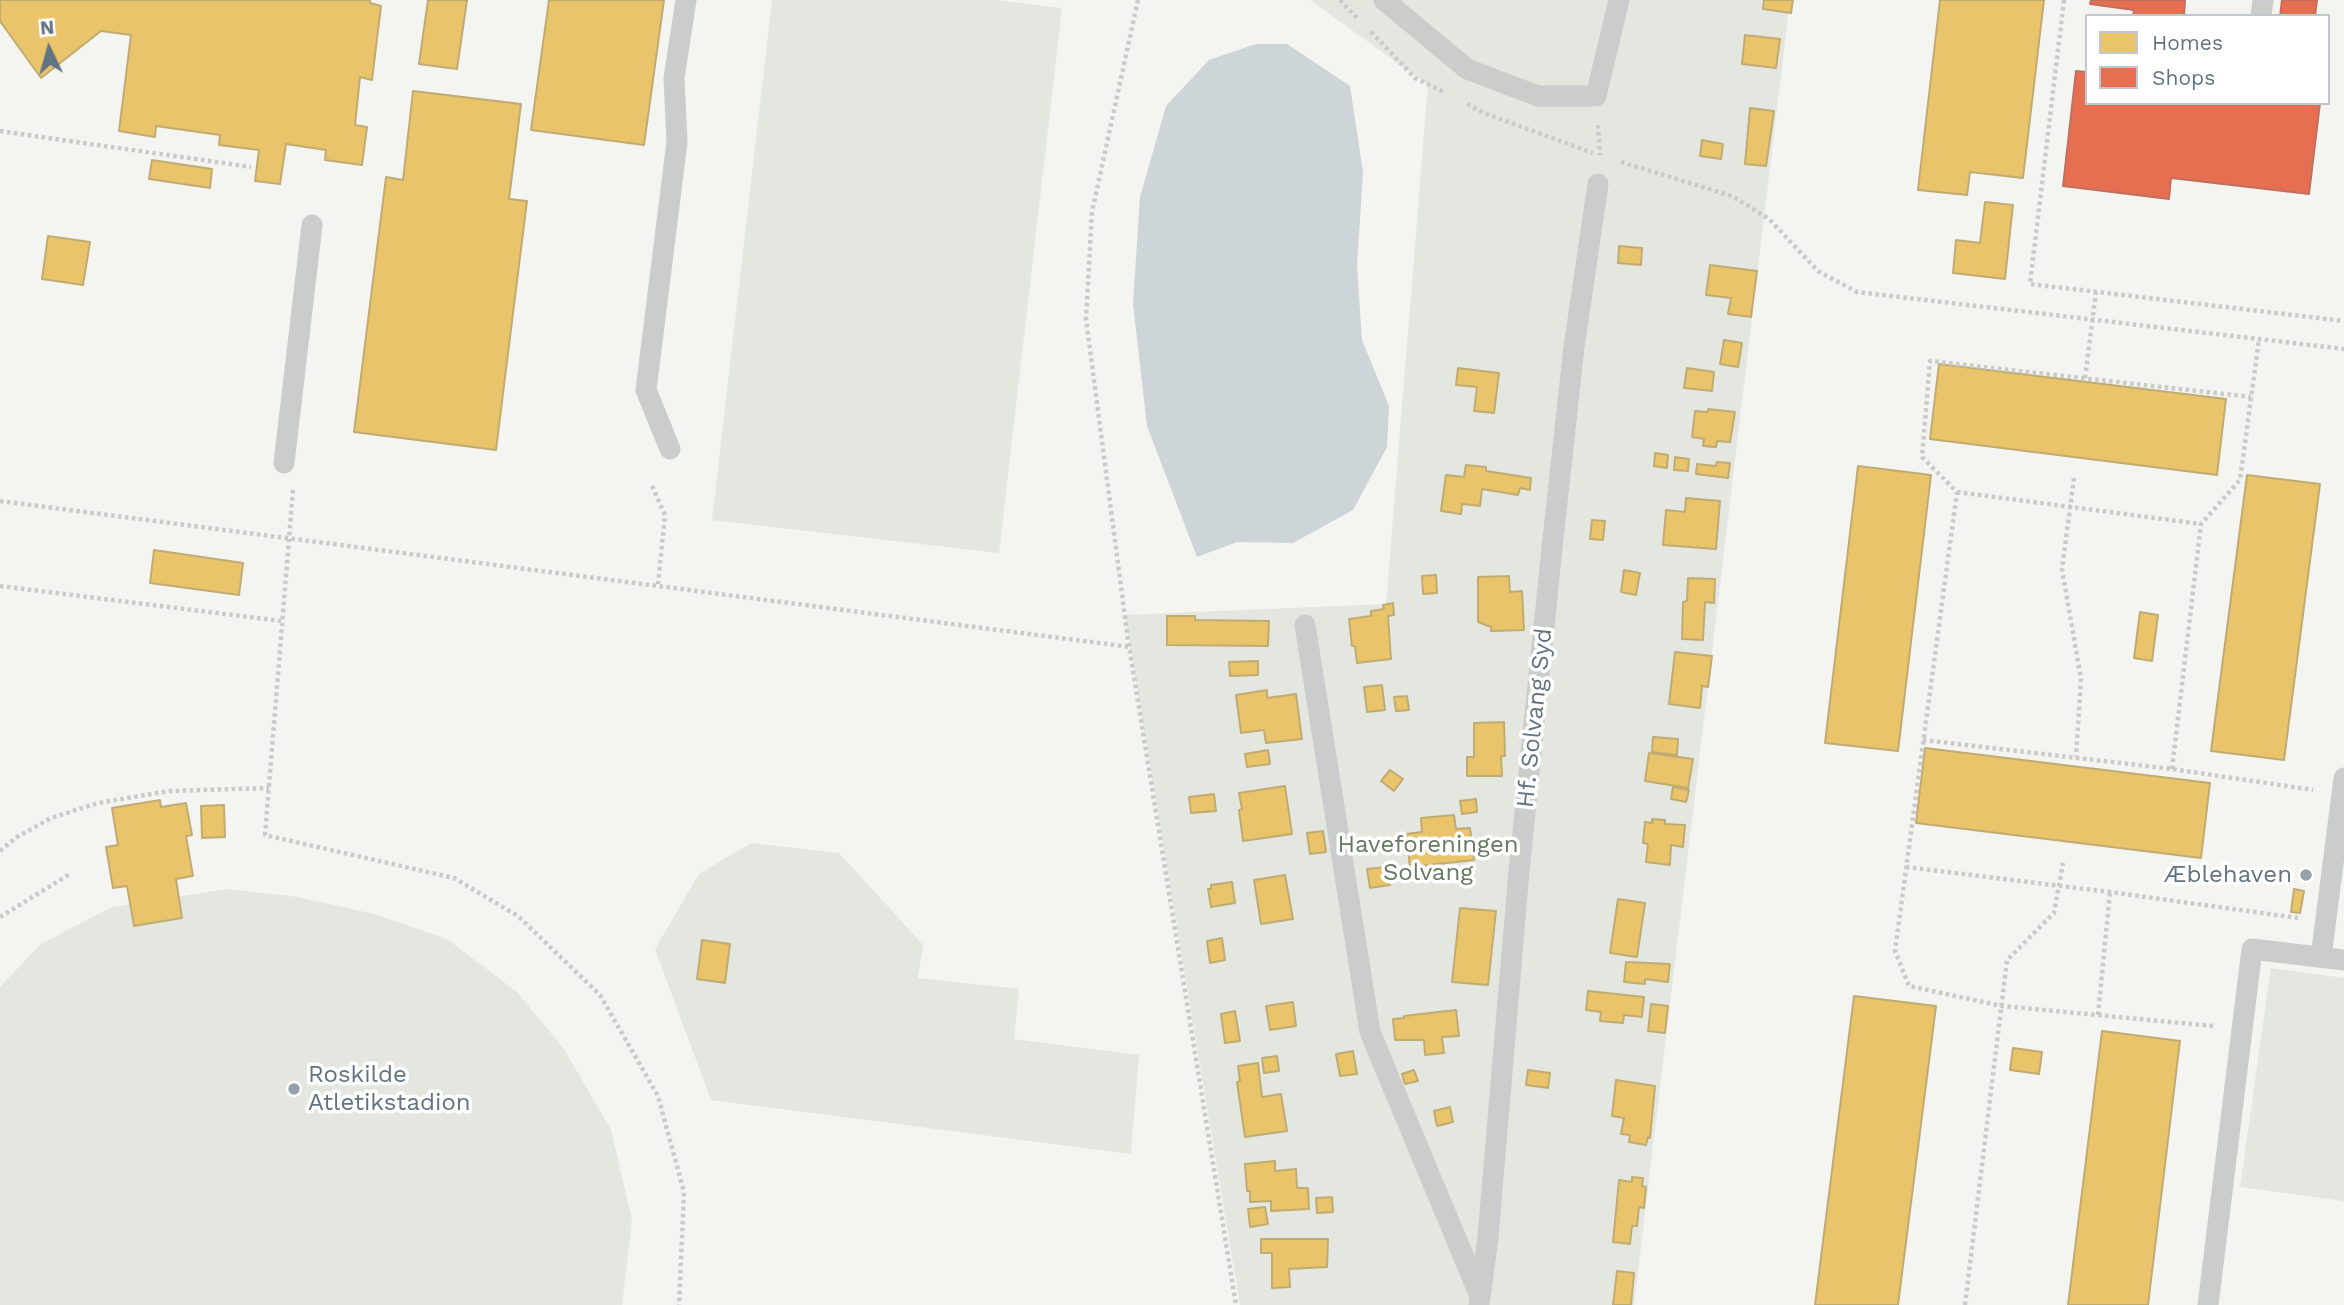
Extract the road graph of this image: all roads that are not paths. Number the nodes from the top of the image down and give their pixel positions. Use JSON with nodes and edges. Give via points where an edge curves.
{"nodes":[{"id":1,"x":686,"y":0,"type":"edge"},
{"id":2,"x":1384,"y":0,"type":"edge"},
{"id":3,"x":1619,"y":0,"type":"edge"},
{"id":4,"x":1598,"y":184,"type":"dead end"},
{"id":5,"x":313,"y":225,"type":"dead end"},
{"id":6,"x":670,"y":449,"type":"dead end"},
{"id":7,"x":289,"y":470,"type":"road end"},
{"id":8,"x":1305,"y":625,"type":"dead end"},
{"id":9,"x":2343,"y":786,"type":"edge"},
{"id":10,"x":2321,"y":957,"type":"junction"},
{"id":11,"x":2344,"y":960,"type":"edge"},
{"id":12,"x":1480,"y":1301,"type":"edge"},
{"id":13,"x":2208,"y":1305,"type":"edge"}],
"edges":[{"from":1,"to":6,"type":"lane","via":[[674,78],[677,142],[646,390]]},
{"from":2,"to":3,"type":"lane","via":[[1467,69],[1538,96],[1596,96]]},
{"from":4,"to":12,"type":"lane","name":"Hf. Solvang Syd","via":[[1553,534]]},
{"from":5,"to":7,"type":"lane"},
{"from":8,"to":12,"type":"lane","name":"Hf. Solvang Syd","via":[[1370,1032]]},
{"from":9,"to":10,"type":"lane"},
{"from":10,"to":11,"type":"lane"},
{"from":10,"to":13,"type":"lane","via":[[2252,948]]}]}
